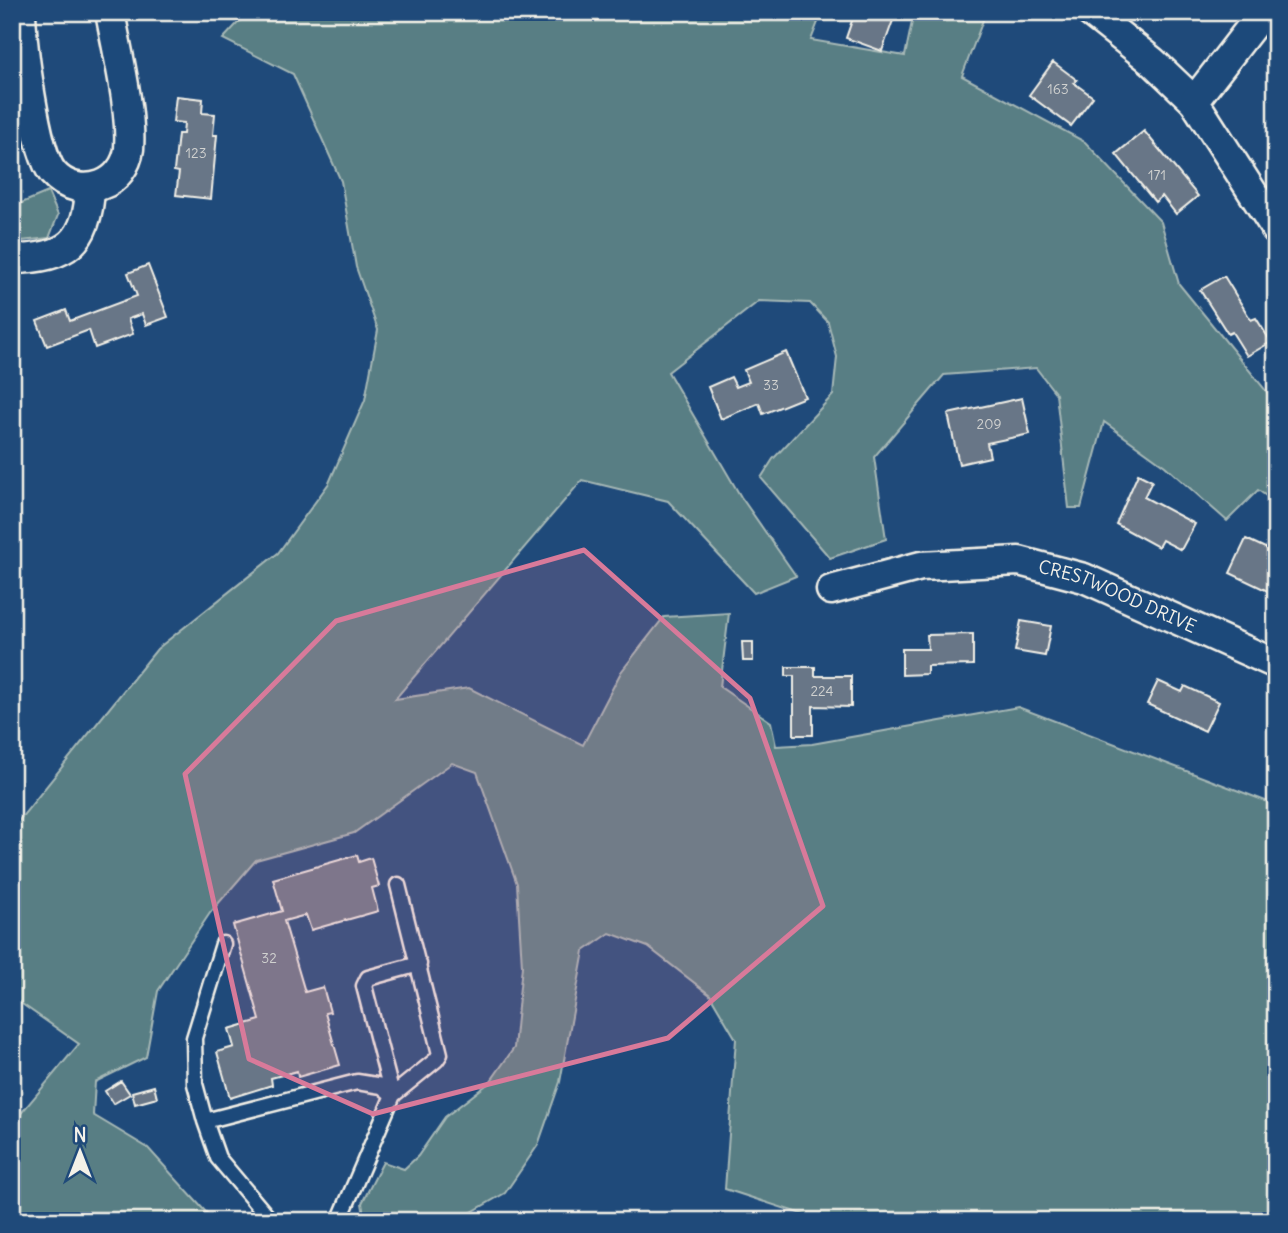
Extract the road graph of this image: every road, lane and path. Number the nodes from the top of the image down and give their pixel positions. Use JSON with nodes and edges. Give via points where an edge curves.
{"nodes":[{"id":1,"x":21,"y":12,"type":"edge"},
{"id":2,"x":110,"y":12,"type":"edge"},
{"id":3,"x":1090,"y":12,"type":"edge"},
{"id":4,"x":1263,"y":12,"type":"edge"},
{"id":5,"x":1194,"y":101,"type":"junction"},
{"id":6,"x":90,"y":188,"type":"junction"},
{"id":7,"x":1276,"y":229,"type":"edge"},
{"id":8,"x":12,"y":259,"type":"edge"},
{"id":9,"x":831,"y":590,"type":"dead end"},
{"id":10,"x":1276,"y":664,"type":"edge"},
{"id":11,"x":398,"y":885,"type":"dead end"},
{"id":12,"x":223,"y":944,"type":"dead end"},
{"id":13,"x":419,"y":964,"type":"junction"},
{"id":14,"x":393,"y":1095,"type":"junction"},
{"id":15,"x":205,"y":1121,"type":"junction"},
{"id":16,"x":271,"y":1221,"type":"edge"},
{"id":17,"x":339,"y":1221,"type":"edge"}],
"edges":[{"from":1,"to":6,"type":"street","via":[[45,158],[59,179],[74,187]]},
{"from":2,"to":6,"type":"street","via":[[129,149],[114,178]]},
{"from":3,"to":5,"type":"street"},
{"from":4,"to":5,"type":"street"},
{"from":5,"to":7,"type":"street"},
{"from":6,"to":8,"type":"street","via":[[87,223],[74,241],[52,254]]},
{"from":9,"to":10,"type":"street","name":"CRESTWOOD DRIVE","via":[[902,569],[1019,561],[1074,575]]},
{"from":11,"to":13,"type":"lane"},
{"from":12,"to":15,"type":"lane","via":[[194,1038],[195,1084]]},
{"from":13,"to":14,"type":"lane","via":[[440,1054]]},
{"from":13,"to":14,"type":"lane","via":[[379,973],[364,986]]},
{"from":14,"to":15,"type":"lane","via":[[382,1086],[357,1082]]},
{"from":14,"to":17,"type":"lane"},
{"from":15,"to":16,"type":"lane","via":[[218,1158]]}]}
